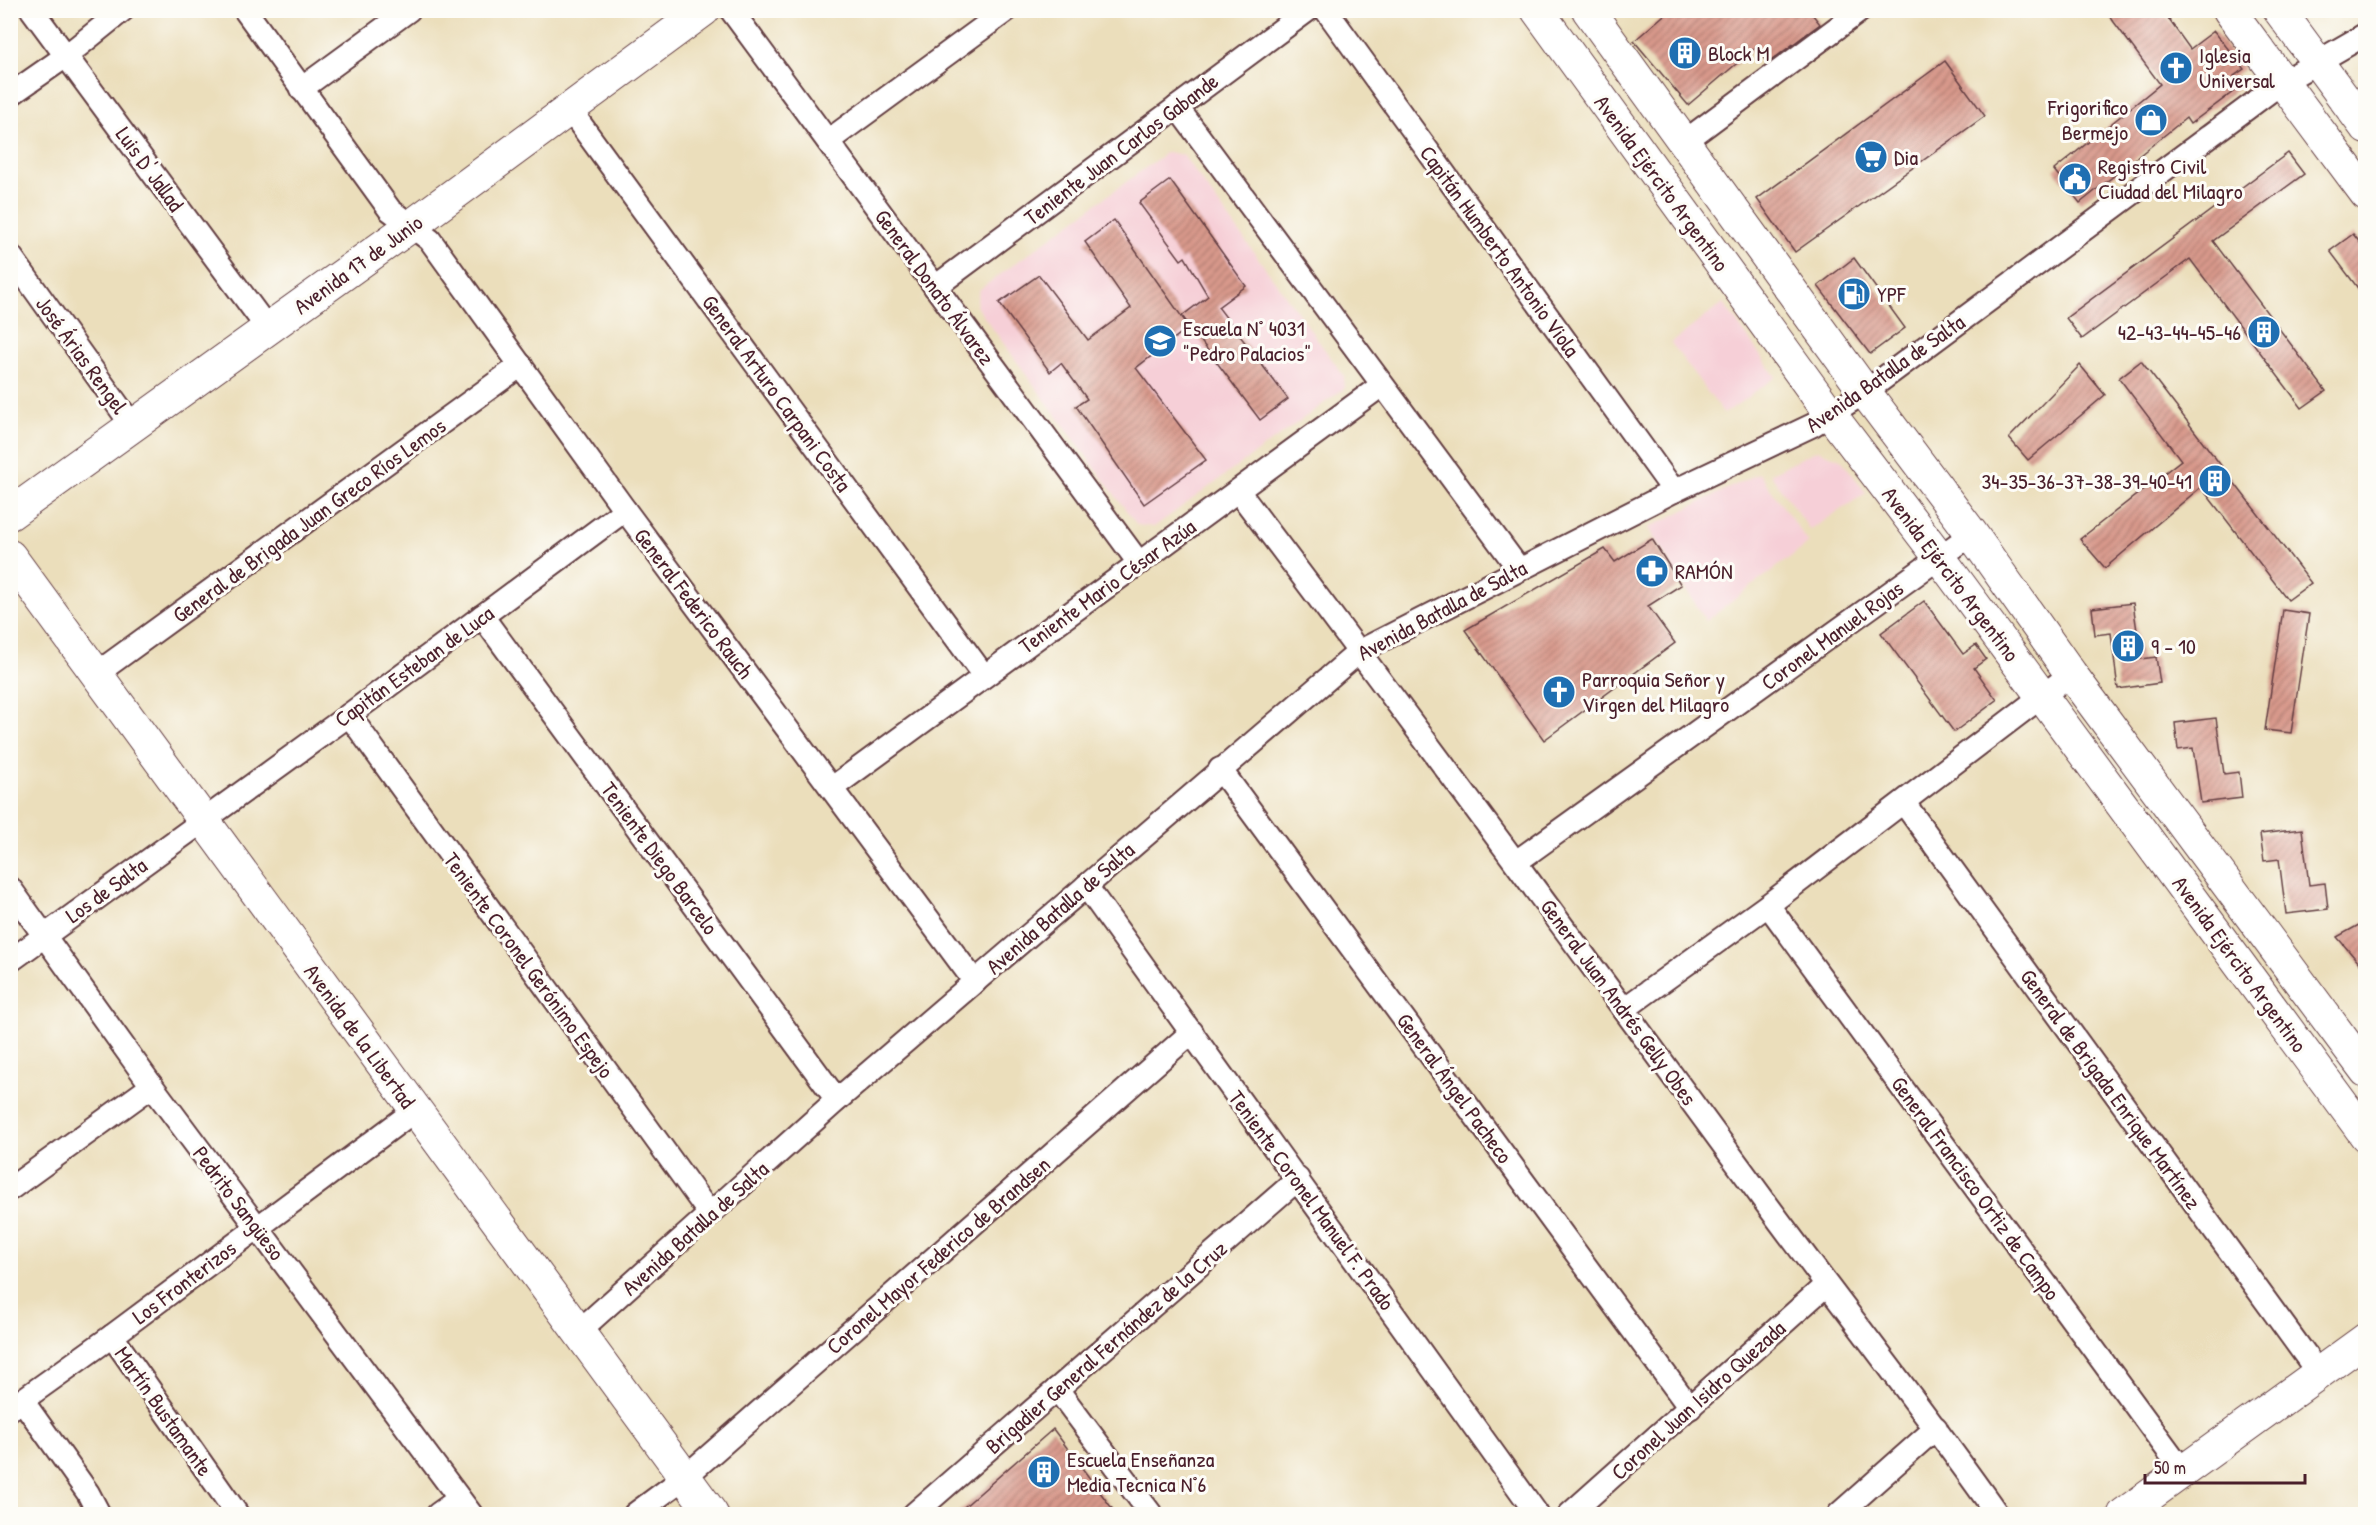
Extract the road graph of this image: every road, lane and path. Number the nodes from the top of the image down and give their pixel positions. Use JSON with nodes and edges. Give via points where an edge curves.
{"nodes":[{"id":1,"x":32,"y":10,"type":"edge"},
{"id":2,"x":123,"y":10,"type":"edge"},
{"id":3,"x":245,"y":10,"type":"edge"},
{"id":4,"x":409,"y":10,"type":"edge"},
{"id":5,"x":704,"y":10,"type":"edge"},
{"id":6,"x":731,"y":10,"type":"edge"},
{"id":7,"x":1007,"y":10,"type":"edge"},
{"id":8,"x":1308,"y":10,"type":"edge"},
{"id":9,"x":1326,"y":10,"type":"edge"},
{"id":10,"x":1538,"y":10,"type":"edge"},
{"id":11,"x":1588,"y":10,"type":"edge"},
{"id":12,"x":1861,"y":10,"type":"edge"},
{"id":13,"x":2229,"y":10,"type":"edge"},
{"id":14,"x":2278,"y":10,"type":"edge"},
{"id":15,"x":2366,"y":34,"type":"edge"},
{"id":16,"x":66,"y":56,"type":"junction"},
{"id":17,"x":2317,"y":63,"type":"junction"},
{"id":18,"x":2281,"y":83,"type":"junction"},
{"id":19,"x":301,"y":89,"type":"junction"},
{"id":20,"x":10,"y":96,"type":"edge"},
{"id":21,"x":1177,"y":107,"type":"junction"},
{"id":22,"x":570,"y":110,"type":"junction"},
{"id":23,"x":2366,"y":128,"type":"edge"},
{"id":24,"x":828,"y":141,"type":"junction"},
{"id":25,"x":1684,"y":142,"type":"junction"},
{"id":26,"x":2366,"y":194,"type":"edge"},
{"id":27,"x":411,"y":226,"type":"junction"},
{"id":28,"x":10,"y":255,"type":"edge"},
{"id":29,"x":935,"y":287,"type":"junction"},
{"id":30,"x":268,"y":329,"type":"junction"},
{"id":31,"x":521,"y":365,"type":"junction"},
{"id":32,"x":1382,"y":385,"type":"junction"},
{"id":33,"x":1865,"y":392,"type":"junction"},
{"id":34,"x":1831,"y":415,"type":"junction"},
{"id":35,"x":132,"y":425,"type":"junction"},
{"id":36,"x":1238,"y":491,"type":"junction"},
{"id":37,"x":1674,"y":491,"type":"junction"},
{"id":38,"x":625,"y":510,"type":"junction"},
{"id":39,"x":10,"y":514,"type":"edge"},
{"id":40,"x":1972,"y":534,"type":"junction"},
{"id":41,"x":10,"y":556,"type":"edge"},
{"id":42,"x":1940,"y":558,"type":"junction"},
{"id":43,"x":1139,"y":563,"type":"junction"},
{"id":44,"x":1519,"y":569,"type":"junction"},
{"id":45,"x":482,"y":616,"type":"junction"},
{"id":46,"x":1360,"y":651,"type":"junction"},
{"id":47,"x":96,"y":674,"type":"junction"},
{"id":48,"x":2071,"y":674,"type":"junction"},
{"id":49,"x":984,"y":676,"type":"junction"},
{"id":50,"x":2043,"y":697,"type":"junction"},
{"id":51,"x":349,"y":715,"type":"junction"},
{"id":52,"x":1220,"y":769,"type":"junction"},
{"id":53,"x":832,"y":788,"type":"junction"},
{"id":54,"x":1904,"y":803,"type":"junction"},
{"id":55,"x":202,"y":820,"type":"junction"},
{"id":56,"x":1516,"y":862,"type":"junction"},
{"id":57,"x":1086,"y":886,"type":"junction"},
{"id":58,"x":10,"y":888,"type":"edge"},
{"id":59,"x":1768,"y":905,"type":"junction"},
{"id":60,"x":45,"y":934,"type":"junction"},
{"id":61,"x":10,"y":961,"type":"edge"},
{"id":62,"x":975,"y":982,"type":"junction"},
{"id":63,"x":1624,"y":1009,"type":"junction"},
{"id":64,"x":1192,"y":1032,"type":"junction"},
{"id":65,"x":2366,"y":1071,"type":"edge"},
{"id":66,"x":152,"y":1086,"type":"junction"},
{"id":67,"x":837,"y":1100,"type":"junction"},
{"id":68,"x":414,"y":1110,"type":"junction"},
{"id":69,"x":2366,"y":1136,"type":"edge"},
{"id":70,"x":1298,"y":1179,"type":"junction"},
{"id":71,"x":10,"y":1189,"type":"edge"},
{"id":72,"x":710,"y":1215,"type":"junction"},
{"id":73,"x":257,"y":1228,"type":"junction"},
{"id":74,"x":1826,"y":1285,"type":"junction"},
{"id":75,"x":578,"y":1332,"type":"junction"},
{"id":76,"x":112,"y":1336,"type":"junction"},
{"id":77,"x":2366,"y":1339,"type":"edge"},
{"id":78,"x":2319,"y":1374,"type":"junction"},
{"id":79,"x":1057,"y":1389,"type":"junction"},
{"id":80,"x":16,"y":1404,"type":"edge"},
{"id":81,"x":1690,"y":1408,"type":"junction"},
{"id":82,"x":1936,"y":1428,"type":"junction"},
{"id":83,"x":2183,"y":1471,"type":"junction"},
{"id":84,"x":685,"y":1477,"type":"junction"},
{"id":85,"x":465,"y":1507,"type":"edge"},
{"id":86,"x":99,"y":1515,"type":"edge"},
{"id":87,"x":237,"y":1515,"type":"edge"},
{"id":88,"x":438,"y":1515,"type":"edge"},
{"id":89,"x":635,"y":1515,"type":"edge"},
{"id":90,"x":712,"y":1515,"type":"edge"},
{"id":91,"x":914,"y":1515,"type":"edge"},
{"id":92,"x":1151,"y":1515,"type":"edge"},
{"id":93,"x":1537,"y":1515,"type":"edge"},
{"id":94,"x":1570,"y":1515,"type":"edge"},
{"id":95,"x":1839,"y":1515,"type":"edge"},
{"id":96,"x":1998,"y":1515,"type":"edge"},
{"id":97,"x":2124,"y":1515,"type":"edge"}],
"edges":[{"from":1,"to":16,"type":"street","name":"Luis D' Jallad"},
{"from":2,"to":16,"type":"street"},
{"from":3,"to":19,"type":"street","name":"General Federico Rauch"},
{"from":4,"to":19,"type":"street"},
{"from":5,"to":22,"type":"street","name":"Avenida 17 de Junio"},
{"from":6,"to":24,"type":"street","name":"General Donato Álvarez"},
{"from":7,"to":24,"type":"street"},
{"from":8,"to":21,"type":"street","name":"Teniente Juan Carlos Gabande"},
{"from":9,"to":37,"type":"street","name":"Capitán Humberto Antonio Viola"},
{"from":10,"to":34,"type":"street","name":"Avenida Ejército Argentino"},
{"from":11,"to":25,"type":"street","name":"Avenida Ejército Argentino"},
{"from":12,"to":25,"type":"street"},
{"from":13,"to":18,"type":"street"},
{"from":14,"to":17,"type":"street"},
{"from":15,"to":17,"type":"street","name":"Avenida Batalla de Salta"},
{"from":16,"to":20,"type":"street"},
{"from":16,"to":30,"type":"street","name":"Luis D' Jallad"},
{"from":17,"to":18,"type":"street","name":"Avenida Batalla de Salta"},
{"from":17,"to":23,"type":"street"},
{"from":18,"to":26,"type":"street"},
{"from":18,"to":33,"type":"street","name":"Avenida Batalla de Salta"},
{"from":19,"to":27,"type":"street","name":"General Federico Rauch","via":[[390,210]]},
{"from":21,"to":29,"type":"street","name":"Teniente Juan Carlos Gabande"},
{"from":21,"to":32,"type":"street"},
{"from":22,"to":27,"type":"street","name":"Avenida 17 de Junio"},
{"from":22,"to":49,"type":"street","name":"General Arturo Carpani Costa"},
{"from":24,"to":29,"type":"street","name":"General Donato Álvarez"},
{"from":25,"to":33,"type":"street","name":"Avenida Ejército Argentino"},
{"from":27,"to":30,"type":"street","name":"Avenida 17 de Junio"},
{"from":27,"to":31,"type":"street","name":"General Federico Rauch","via":[[430,240]]},
{"from":28,"to":35,"type":"street","name":"José Árias Rengel"},
{"from":29,"to":43,"type":"street","name":"General Donato Álvarez"},
{"from":30,"to":35,"type":"street","name":"Avenida 17 de Junio"},
{"from":31,"to":38,"type":"street","name":"General Federico Rauch"},
{"from":31,"to":47,"type":"street","name":"General de Brigada Juan Greco Ríos Lemos"},
{"from":32,"to":36,"type":"street","name":"Teniente Mario César Azúa"},
{"from":32,"to":44,"type":"street"},
{"from":33,"to":34,"type":"street","name":"Avenida Batalla de Salta"},
{"from":33,"to":40,"type":"street","name":"Avenida Ejército Argentino"},
{"from":34,"to":37,"type":"street","name":"Avenida Batalla de Salta"},
{"from":34,"to":42,"type":"street","name":"Avenida Ejército Argentino"},
{"from":35,"to":39,"type":"street","name":"Avenida 17 de Junio"},
{"from":36,"to":43,"type":"street","name":"Teniente Mario César Azúa"},
{"from":36,"to":46,"type":"street","name":"General Juan Andrés Gelly Obes"},
{"from":37,"to":44,"type":"street","name":"Avenida Batalla de Salta"},
{"from":38,"to":45,"type":"street","name":"Capitán Esteban de Luca"},
{"from":38,"to":53,"type":"street","name":"General Federico Rauch"},
{"from":40,"to":42,"type":"street","name":"Coronel Manuel Rojas"},
{"from":40,"to":48,"type":"street","name":"Avenida Ejército Argentino"},
{"from":41,"to":47,"type":"street","name":"Avenida de la Libertad"},
{"from":42,"to":50,"type":"street","name":"Avenida Ejército Argentino"},
{"from":42,"to":56,"type":"street","name":"Coronel Manuel Rojas"},
{"from":43,"to":49,"type":"street","name":"Teniente Mario César Azúa"},
{"from":44,"to":46,"type":"street","name":"Avenida Batalla de Salta"},
{"from":45,"to":51,"type":"street","name":"Capitán Esteban de Luca"},
{"from":45,"to":67,"type":"street","name":"Teniente Diego Barcelo"},
{"from":46,"to":52,"type":"street","name":"Avenida Batalla de Salta"},
{"from":46,"to":56,"type":"street","name":"General Juan Andrés Gelly Obes"},
{"from":47,"to":55,"type":"street","name":"Avenida de la Libertad"},
{"from":48,"to":50,"type":"street"},
{"from":48,"to":65,"type":"street","name":"Avenida Ejército Argentino"},
{"from":49,"to":53,"type":"street","name":"Teniente Mario César Azúa"},
{"from":50,"to":54,"type":"street"},
{"from":50,"to":69,"type":"street","name":"Avenida Ejército Argentino"},
{"from":51,"to":55,"type":"street","name":"Capitán Esteban de Luca"},
{"from":51,"to":72,"type":"street","name":"Teniente Coronel Gerónimo Espejo"},
{"from":52,"to":57,"type":"street","name":"Avenida Batalla de Salta"},
{"from":52,"to":81,"type":"street","name":"General Ángel Pacheco"},
{"from":53,"to":62,"type":"street","name":"General Federico Rauch"},
{"from":54,"to":59,"type":"street"},
{"from":54,"to":78,"type":"street","name":"General de Brigada Enrique Martínez"},
{"from":55,"to":60,"type":"street","name":"Los de Salta"},
{"from":55,"to":68,"type":"street","name":"Avenida de la Libertad"},
{"from":56,"to":63,"type":"street","name":"General Juan Andrés Gelly Obes"},
{"from":57,"to":62,"type":"street","name":"Avenida Batalla de Salta"},
{"from":57,"to":64,"type":"street","name":"Teniente Coronel Manuel F. Prado"},
{"from":58,"to":60,"type":"street","name":"Pedrito Sangüeso"},
{"from":59,"to":63,"type":"street"},
{"from":59,"to":83,"type":"street","name":"General Francisco Ortiz de Campo"},
{"from":60,"to":61,"type":"street","name":"Los de Salta"},
{"from":60,"to":66,"type":"street","name":"Pedrito Sangüeso"},
{"from":62,"to":67,"type":"street","name":"Avenida Batalla de Salta"},
{"from":63,"to":74,"type":"street","name":"General Juan Andrés Gelly Obes"},
{"from":64,"to":70,"type":"street","name":"Teniente Coronel Manuel F. Prado"},
{"from":64,"to":84,"type":"street","name":"Coronel Mayor Federico de Brandsen"},
{"from":66,"to":71,"type":"street"},
{"from":66,"to":73,"type":"street","name":"Pedrito Sangüeso"},
{"from":67,"to":72,"type":"street","name":"Avenida Batalla de Salta"},
{"from":68,"to":73,"type":"street","name":"Los Fronterizos"},
{"from":68,"to":75,"type":"street","name":"Avenida de la Libertad"},
{"from":70,"to":79,"type":"street","name":"Brigadier General Fernández de la Cruz"},
{"from":70,"to":93,"type":"street","name":"Teniente Coronel Manuel F. Prado"},
{"from":72,"to":75,"type":"street","name":"Avenida Batalla de Salta"},
{"from":73,"to":76,"type":"street","name":"Los Fronterizos"},
{"from":73,"to":85,"type":"street","name":"Pedrito Sangüeso"},
{"from":74,"to":81,"type":"street","name":"Coronel Juan Isidro Quezada"},
{"from":74,"to":82,"type":"street","name":"General Juan Andrés Gelly Obes"},
{"from":75,"to":84,"type":"street","name":"Avenida de la Libertad"},
{"from":76,"to":80,"type":"street","name":"Los Fronterizos"},
{"from":76,"to":87,"type":"street","name":"Martín Bustamante"},
{"from":77,"to":78,"type":"street"},
{"from":78,"to":83,"type":"street"},
{"from":79,"to":91,"type":"street","name":"Brigadier General Fernández de la Cruz"},
{"from":79,"to":92,"type":"street"},
{"from":80,"to":86,"type":"street","via":[[88,1492]]},
{"from":81,"to":94,"type":"street","name":"Coronel Juan Isidro Quezada"},
{"from":82,"to":95,"type":"street"},
{"from":82,"to":96,"type":"street","name":"General Juan Andrés Gelly Obes"},
{"from":83,"to":97,"type":"street"},
{"from":84,"to":89,"type":"street","name":"Coronel Mayor Federico de Brandsen"},
{"from":84,"to":90,"type":"street","name":"Avenida de la Libertad"},
{"from":85,"to":88,"type":"street"}]}
